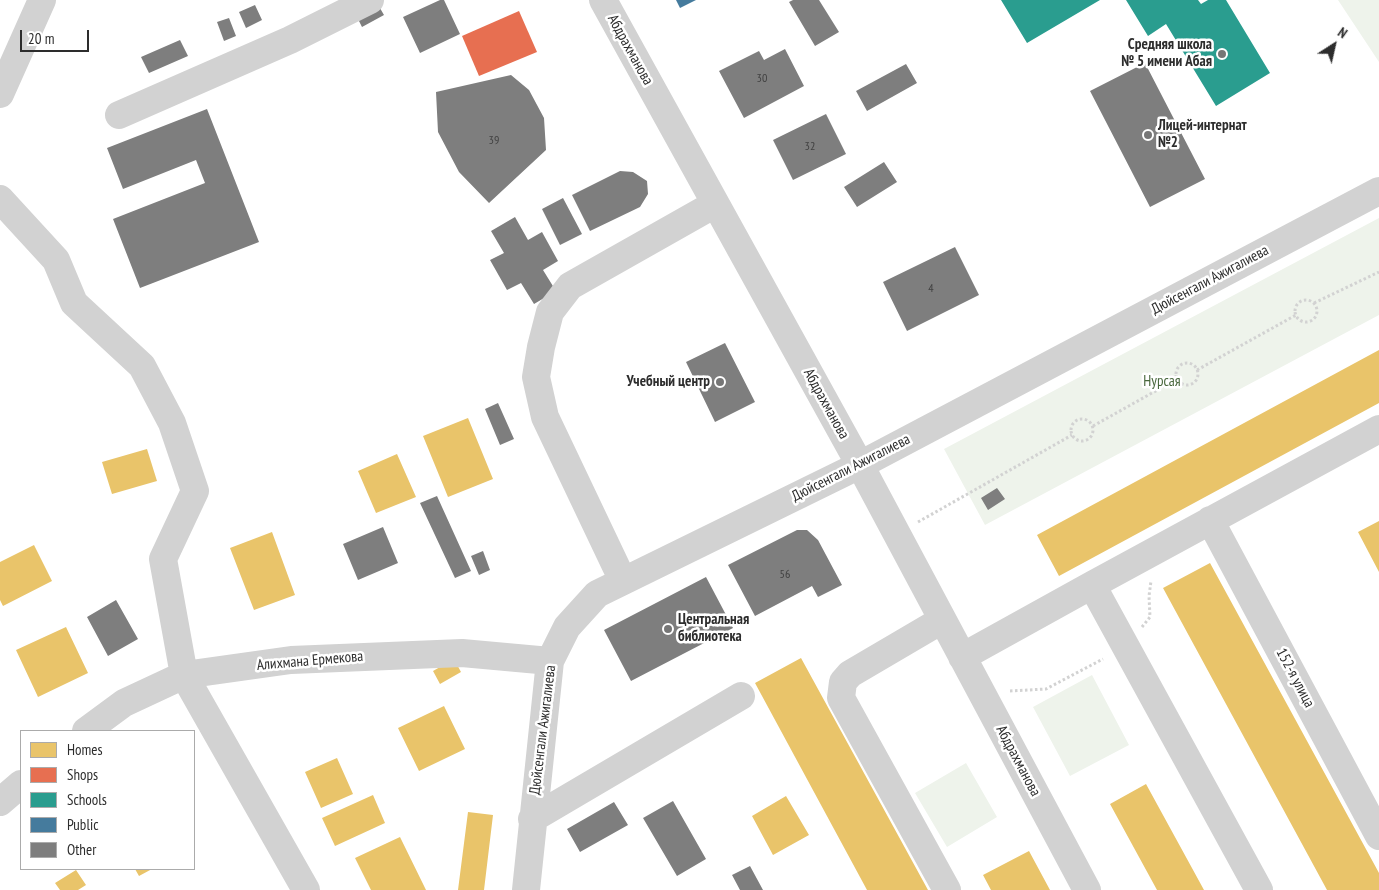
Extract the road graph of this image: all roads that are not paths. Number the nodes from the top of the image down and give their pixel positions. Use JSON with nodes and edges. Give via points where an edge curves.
{"nodes":[{"id":1,"x":42,"y":0,"type":"edge"},
{"id":2,"x":370,"y":0,"type":"edge"},
{"id":3,"x":603,"y":0,"type":"edge"},
{"id":4,"x":0,"y":94,"type":"edge"},
{"id":5,"x":119,"y":115,"type":"dead end"},
{"id":6,"x":1379,"y":191,"type":"edge"},
{"id":7,"x":0,"y":199,"type":"edge"},
{"id":8,"x":715,"y":204,"type":"junction"},
{"id":9,"x":1379,"y":429,"type":"edge"},
{"id":10,"x":860,"y":465,"type":"junction"},
{"id":11,"x":1210,"y":520,"type":"junction"},
{"id":12,"x":623,"y":581,"type":"junction"},
{"id":13,"x":1092,"y":585,"type":"junction"},
{"id":14,"x":942,"y":620,"type":"junction"},
{"id":15,"x":962,"y":657,"type":"junction"},
{"id":16,"x":550,"y":661,"type":"junction"},
{"id":17,"x":184,"y":675,"type":"junction"},
{"id":18,"x":741,"y":696,"type":"dead end"},
{"id":19,"x":87,"y":730,"type":"edge"},
{"id":20,"x":20,"y":785,"type":"edge"},
{"id":21,"x":0,"y":802,"type":"edge"},
{"id":22,"x":532,"y":819,"type":"junction"},
{"id":23,"x":1379,"y":836,"type":"edge"},
{"id":24,"x":306,"y":890,"type":"edge"},
{"id":25,"x":526,"y":890,"type":"edge"},
{"id":26,"x":947,"y":890,"type":"edge"},
{"id":27,"x":1087,"y":890,"type":"edge"},
{"id":28,"x":1258,"y":890,"type":"edge"}],
"edges":[{"from":1,"to":4,"type":"street"},
{"from":2,"to":5,"type":"street","via":[[290,40]]},
{"from":3,"to":8,"type":"street","name":"Абдрахманова"},
{"from":6,"to":10,"type":"street","name":"Дюйсенгали Ажигалиева"},
{"from":7,"to":17,"type":"street","via":[[56,260],[74,303],[142,366],[172,423],[195,492],[163,558]]},
{"from":8,"to":10,"type":"street","name":"Абдрахманова"},
{"from":8,"to":12,"type":"street","via":[[570,286],[550,312],[541,347],[536,377],[545,418]]},
{"from":9,"to":11,"type":"street"},
{"from":10,"to":12,"type":"street","name":"Дюйсенгали Ажигалиева"},
{"from":10,"to":14,"type":"street","name":"Абдрахманова"},
{"from":11,"to":13,"type":"street"},
{"from":11,"to":23,"type":"street","name":"152-я улица"},
{"from":12,"to":16,"type":"street","name":"Дюйсенгали Ажигалиева","via":[[596,594],[567,627]]},
{"from":13,"to":15,"type":"street"},
{"from":13,"to":28,"type":"street"},
{"from":14,"to":15,"type":"street","name":"Абдрахманова"},
{"from":14,"to":26,"type":"street","via":[[850,674],[843,682],[842,698]]},
{"from":15,"to":27,"type":"street","name":"Абдрахманова"},
{"from":16,"to":17,"type":"street","name":"Алихмана Ермекова","via":[[462,652],[291,660]]},
{"from":16,"to":22,"type":"street","name":"Дюйсенгали Ажигалиева"},
{"from":17,"to":19,"type":"street","name":"Алихмана Ермекова","via":[[124,703]]},
{"from":17,"to":24,"type":"street"},
{"from":18,"to":22,"type":"street"},
{"from":20,"to":21,"type":"street"},
{"from":22,"to":25,"type":"street","name":"Дюйсенгали Ажигалиева"}]}
